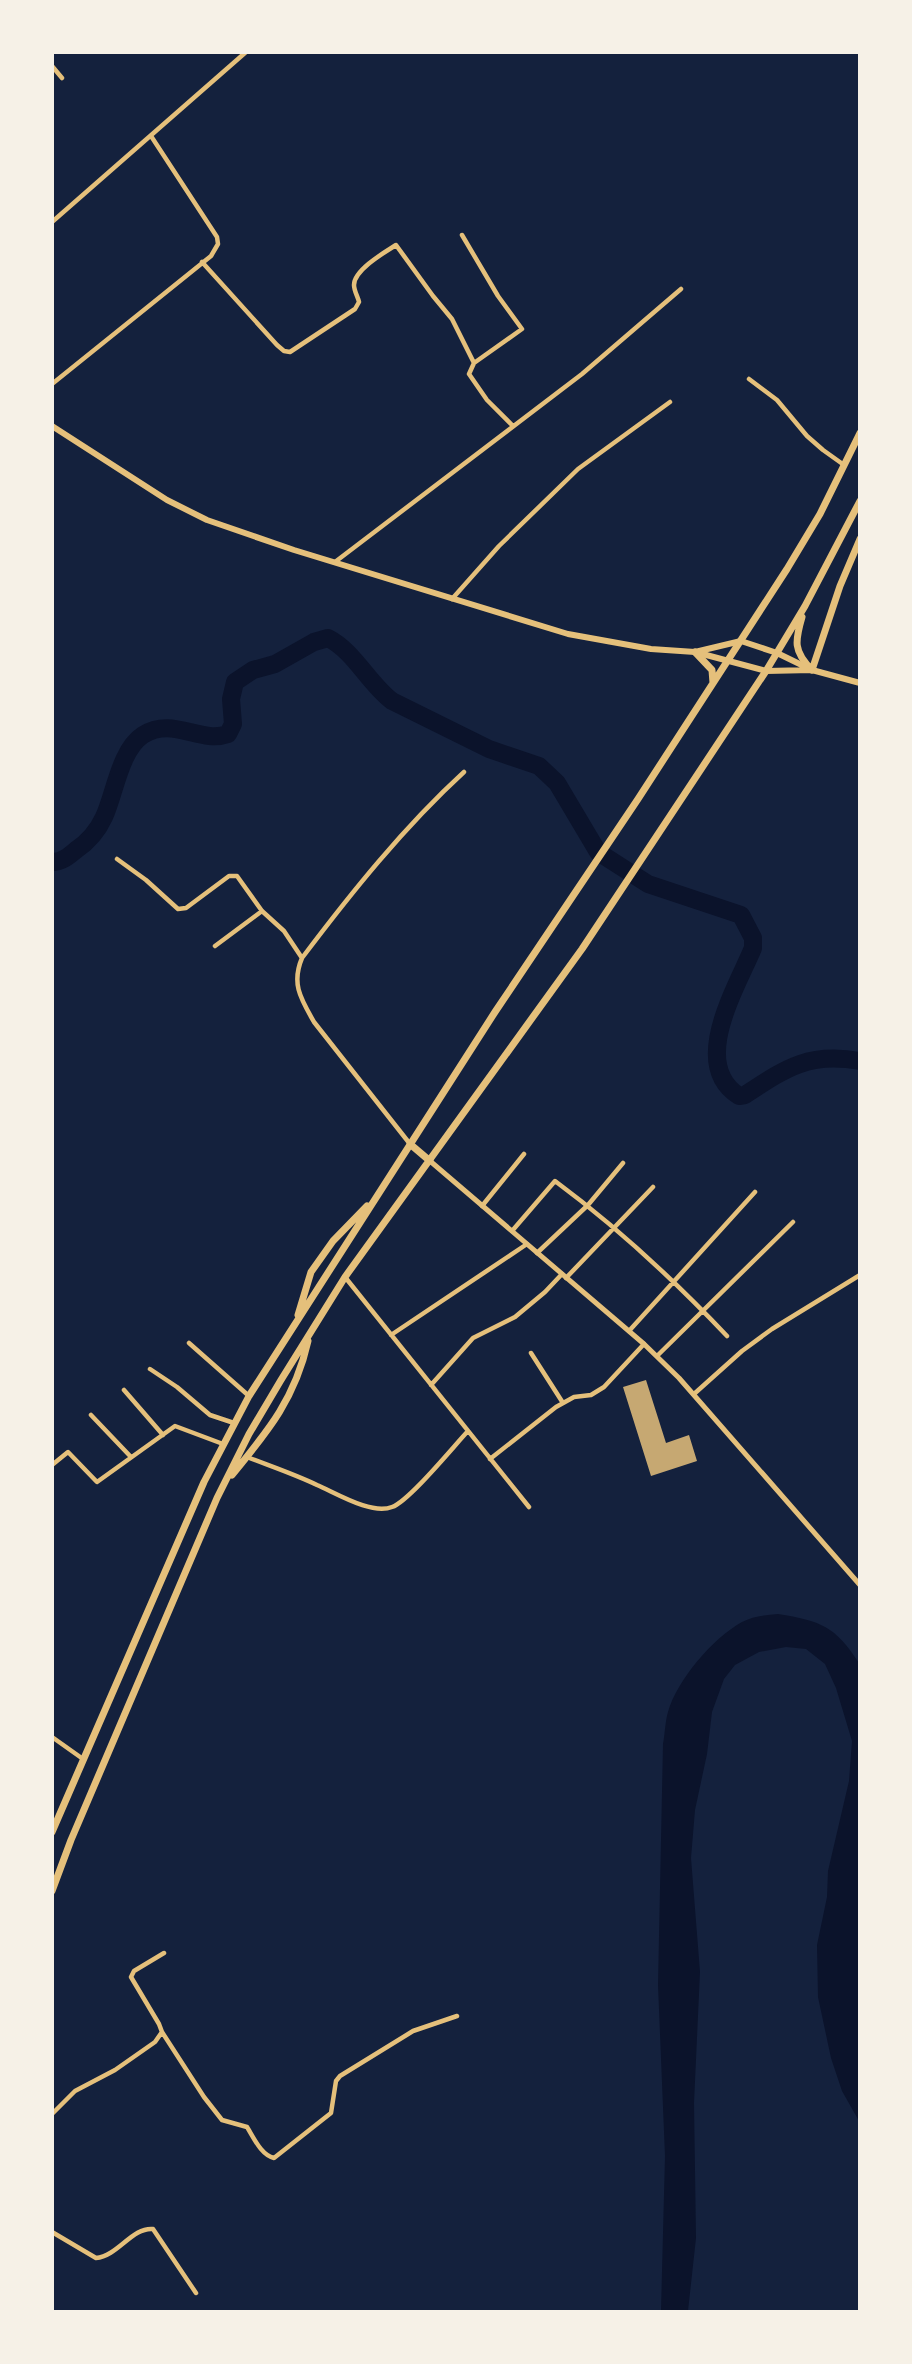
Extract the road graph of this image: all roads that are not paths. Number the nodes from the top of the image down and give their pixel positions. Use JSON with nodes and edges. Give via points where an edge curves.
{"nodes":[{"id":1,"x":246,"y":52,"type":"edge"},
{"id":2,"x":52,"y":66,"type":"edge"},
{"id":3,"x":62,"y":78,"type":"dead end"},
{"id":4,"x":151,"y":136,"type":"junction"},
{"id":5,"x":52,"y":222,"type":"edge"},
{"id":6,"x":462,"y":235,"type":"dead end"},
{"id":7,"x":202,"y":262,"type":"junction"},
{"id":8,"x":681,"y":289,"type":"dead end"},
{"id":9,"x":474,"y":363,"type":"junction"},
{"id":10,"x":749,"y":379,"type":"dead end"},
{"id":11,"x":52,"y":384,"type":"edge"},
{"id":12,"x":670,"y":402,"type":"dead end"},
{"id":13,"x":52,"y":426,"type":"edge"},
{"id":14,"x":513,"y":426,"type":"junction"},
{"id":15,"x":859,"y":433,"type":"edge"},
{"id":16,"x":845,"y":466,"type":"junction"},
{"id":17,"x":859,"y":501,"type":"edge"},
{"id":18,"x":859,"y":539,"type":"edge"},
{"id":19,"x":335,"y":563,"type":"junction"},
{"id":20,"x":452,"y":598,"type":"junction"},
{"id":21,"x":805,"y":606,"type":"junction"},
{"id":22,"x":741,"y":641,"type":"junction"},
{"id":23,"x":695,"y":653,"type":"junction"},
{"id":24,"x":777,"y":653,"type":"junction"},
{"id":25,"x":727,"y":663,"type":"junction"},
{"id":26,"x":811,"y":670,"type":"junction"},
{"id":27,"x":766,"y":671,"type":"junction"},
{"id":28,"x":858,"y":681,"type":"edge"},
{"id":29,"x":713,"y":684,"type":"junction"},
{"id":30,"x":464,"y":772,"type":"dead end"},
{"id":31,"x":117,"y":859,"type":"dead end"},
{"id":32,"x":262,"y":911,"type":"junction"},
{"id":33,"x":215,"y":946,"type":"dead end"},
{"id":34,"x":302,"y":958,"type":"junction"},
{"id":35,"x":410,"y":1144,"type":"junction"},
{"id":36,"x":524,"y":1154,"type":"dead end"},
{"id":37,"x":430,"y":1161,"type":"junction"},
{"id":38,"x":623,"y":1163,"type":"dead end"},
{"id":39,"x":653,"y":1187,"type":"dead end"},
{"id":40,"x":755,"y":1192,"type":"dead end"},
{"id":41,"x":375,"y":1198,"type":"junction"},
{"id":42,"x":588,"y":1205,"type":"junction"},
{"id":43,"x":482,"y":1206,"type":"junction"},
{"id":44,"x":793,"y":1222,"type":"dead end"},
{"id":45,"x":615,"y":1228,"type":"junction"},
{"id":46,"x":512,"y":1231,"type":"junction"},
{"id":47,"x":527,"y":1244,"type":"junction"},
{"id":48,"x":537,"y":1253,"type":"junction"},
{"id":49,"x":859,"y":1275,"type":"edge"},
{"id":50,"x":564,"y":1276,"type":"junction"},
{"id":51,"x":345,"y":1278,"type":"junction"},
{"id":52,"x":674,"y":1281,"type":"junction"},
{"id":53,"x":703,"y":1310,"type":"junction"},
{"id":54,"x":296,"y":1322,"type":"junction"},
{"id":55,"x":629,"y":1331,"type":"junction"},
{"id":56,"x":309,"y":1334,"type":"junction"},
{"id":57,"x":391,"y":1335,"type":"junction"},
{"id":58,"x":727,"y":1336,"type":"dead end"},
{"id":59,"x":189,"y":1343,"type":"dead end"},
{"id":60,"x":644,"y":1344,"type":"junction"},
{"id":61,"x":531,"y":1353,"type":"dead end"},
{"id":62,"x":657,"y":1356,"type":"junction"},
{"id":63,"x":149,"y":1369,"type":"dead end"},
{"id":64,"x":431,"y":1385,"type":"junction"},
{"id":65,"x":124,"y":1390,"type":"dead end"},
{"id":66,"x":694,"y":1394,"type":"junction"},
{"id":67,"x":249,"y":1396,"type":"junction"},
{"id":68,"x":563,"y":1403,"type":"junction"},
{"id":69,"x":90,"y":1415,"type":"dead end"},
{"id":70,"x":234,"y":1423,"type":"junction"},
{"id":71,"x":468,"y":1432,"type":"junction"},
{"id":72,"x":163,"y":1435,"type":"junction"},
{"id":73,"x":223,"y":1444,"type":"junction"},
{"id":74,"x":131,"y":1457,"type":"junction"},
{"id":75,"x":247,"y":1457,"type":"junction"},
{"id":76,"x":490,"y":1459,"type":"junction"},
{"id":77,"x":52,"y":1465,"type":"edge"},
{"id":78,"x":224,"y":1486,"type":"junction"},
{"id":79,"x":529,"y":1507,"type":"dead end"},
{"id":80,"x":859,"y":1585,"type":"edge"},
{"id":81,"x":52,"y":1737,"type":"edge"},
{"id":82,"x":84,"y":1760,"type":"junction"},
{"id":83,"x":52,"y":1832,"type":"edge"},
{"id":84,"x":52,"y":1891,"type":"edge"},
{"id":85,"x":164,"y":1953,"type":"dead end"},
{"id":86,"x":457,"y":2015,"type":"dead end"},
{"id":87,"x":162,"y":2032,"type":"junction"},
{"id":88,"x":52,"y":2114,"type":"edge"},
{"id":89,"x":52,"y":2232,"type":"edge"},
{"id":90,"x":196,"y":2293,"type":"dead end"}],
"edges":[{"from":1,"to":4,"type":"street"},
{"from":2,"to":3,"type":"street"},
{"from":4,"to":5,"type":"street"},
{"from":4,"to":7,"type":"street","via":[[218,237],[216,250]]},
{"from":6,"to":9,"type":"street","via":[[522,329]]},
{"from":7,"to":9,"type":"street","via":[[277,345],[290,352],[355,309],[359,302],[356,277],[396,245],[452,319]]},
{"from":7,"to":11,"type":"street"},
{"from":8,"to":14,"type":"street"},
{"from":9,"to":14,"type":"street","via":[[470,378]]},
{"from":10,"to":16,"type":"street"},
{"from":12,"to":20,"type":"street","via":[[579,469]]},
{"from":13,"to":19,"type":"main road","via":[[167,500],[207,520]]},
{"from":14,"to":19,"type":"street"},
{"from":15,"to":16,"type":"highway"},
{"from":16,"to":22,"type":"highway"},
{"from":17,"to":21,"type":"highway"},
{"from":18,"to":26,"type":"highway"},
{"from":19,"to":20,"type":"main road"},
{"from":20,"to":23,"type":"main road","via":[[568,634]]},
{"from":21,"to":24,"type":"highway"},
{"from":21,"to":26,"type":"highway","via":[[796,646]]},
{"from":22,"to":23,"type":"main road"},
{"from":22,"to":24,"type":"main road"},
{"from":22,"to":25,"type":"highway"},
{"from":23,"to":25,"type":"main road"},
{"from":23,"to":29,"type":"highway","via":[[712,670]]},
{"from":24,"to":26,"type":"main road"},
{"from":24,"to":27,"type":"highway"},
{"from":25,"to":27,"type":"main road"},
{"from":25,"to":29,"type":"highway"},
{"from":26,"to":27,"type":"main road"},
{"from":26,"to":28,"type":"main road"},
{"from":27,"to":37,"type":"highway","via":[[600,922]]},
{"from":29,"to":35,"type":"highway"},
{"from":30,"to":34,"type":"street","via":[[339,907]]},
{"from":31,"to":32,"type":"street","via":[[178,909],[232,875]]},
{"from":32,"to":33,"type":"street"},
{"from":32,"to":34,"type":"street","via":[[284,930]]},
{"from":34,"to":35,"type":"street","via":[[296,975],[314,1023]]},
{"from":35,"to":37,"type":"highway"},
{"from":35,"to":41,"type":"highway"},
{"from":36,"to":43,"type":"street"},
{"from":37,"to":43,"type":"street"},
{"from":37,"to":51,"type":"highway"},
{"from":38,"to":42,"type":"street"},
{"from":39,"to":45,"type":"street"},
{"from":40,"to":52,"type":"street"},
{"from":41,"to":54,"type":"highway"},
{"from":41,"to":54,"type":"highway","via":[[346,1226],[311,1272]]},
{"from":42,"to":45,"type":"street"},
{"from":42,"to":46,"type":"street","via":[[555,1181]]},
{"from":42,"to":48,"type":"street"},
{"from":43,"to":46,"type":"street"},
{"from":44,"to":53,"type":"street"},
{"from":45,"to":50,"type":"street"},
{"from":45,"to":52,"type":"street"},
{"from":46,"to":47,"type":"street"},
{"from":47,"to":48,"type":"street"},
{"from":47,"to":57,"type":"street"},
{"from":48,"to":50,"type":"street"},
{"from":49,"to":66,"type":"street","via":[[772,1329]]},
{"from":50,"to":55,"type":"street"},
{"from":50,"to":64,"type":"street","via":[[515,1317],[473,1338]]},
{"from":51,"to":56,"type":"highway"},
{"from":51,"to":57,"type":"street"},
{"from":52,"to":53,"type":"street"},
{"from":52,"to":55,"type":"street"},
{"from":53,"to":58,"type":"street"},
{"from":53,"to":62,"type":"street"},
{"from":54,"to":67,"type":"highway"},
{"from":55,"to":60,"type":"street"},
{"from":56,"to":75,"type":"highway","via":[[290,1395]]},
{"from":56,"to":78,"type":"highway","via":[[249,1434]]},
{"from":57,"to":64,"type":"street"},
{"from":59,"to":67,"type":"street"},
{"from":60,"to":62,"type":"street"},
{"from":60,"to":68,"type":"street","via":[[597,1392]]},
{"from":61,"to":68,"type":"street"},
{"from":62,"to":66,"type":"street"},
{"from":63,"to":70,"type":"street","via":[[211,1415]]},
{"from":64,"to":71,"type":"street"},
{"from":65,"to":72,"type":"street"},
{"from":66,"to":80,"type":"street"},
{"from":67,"to":70,"type":"highway"},
{"from":68,"to":76,"type":"street"},
{"from":69,"to":74,"type":"street"},
{"from":70,"to":73,"type":"highway"},
{"from":71,"to":75,"type":"street","via":[[405,1498],[383,1509],[355,1503]]},
{"from":71,"to":76,"type":"street"},
{"from":72,"to":73,"type":"street","via":[[175,1426]]},
{"from":72,"to":74,"type":"street"},
{"from":73,"to":82,"type":"highway"},
{"from":74,"to":77,"type":"street","via":[[97,1482],[68,1452]]},
{"from":75,"to":78,"type":"highway"},
{"from":76,"to":79,"type":"street"},
{"from":78,"to":84,"type":"highway"},
{"from":81,"to":82,"type":"street"},
{"from":82,"to":83,"type":"highway"},
{"from":85,"to":87,"type":"street","via":[[131,1977]]},
{"from":86,"to":87,"type":"street","via":[[413,2031],[340,2076],[331,2113],[274,2158],[264,2153],[247,2127],[222,2120]]},
{"from":87,"to":88,"type":"street","via":[[115,2070],[75,2091]]},
{"from":89,"to":90,"type":"street","via":[[96,2258],[112,2253],[142,2230],[153,2229]]}]}
